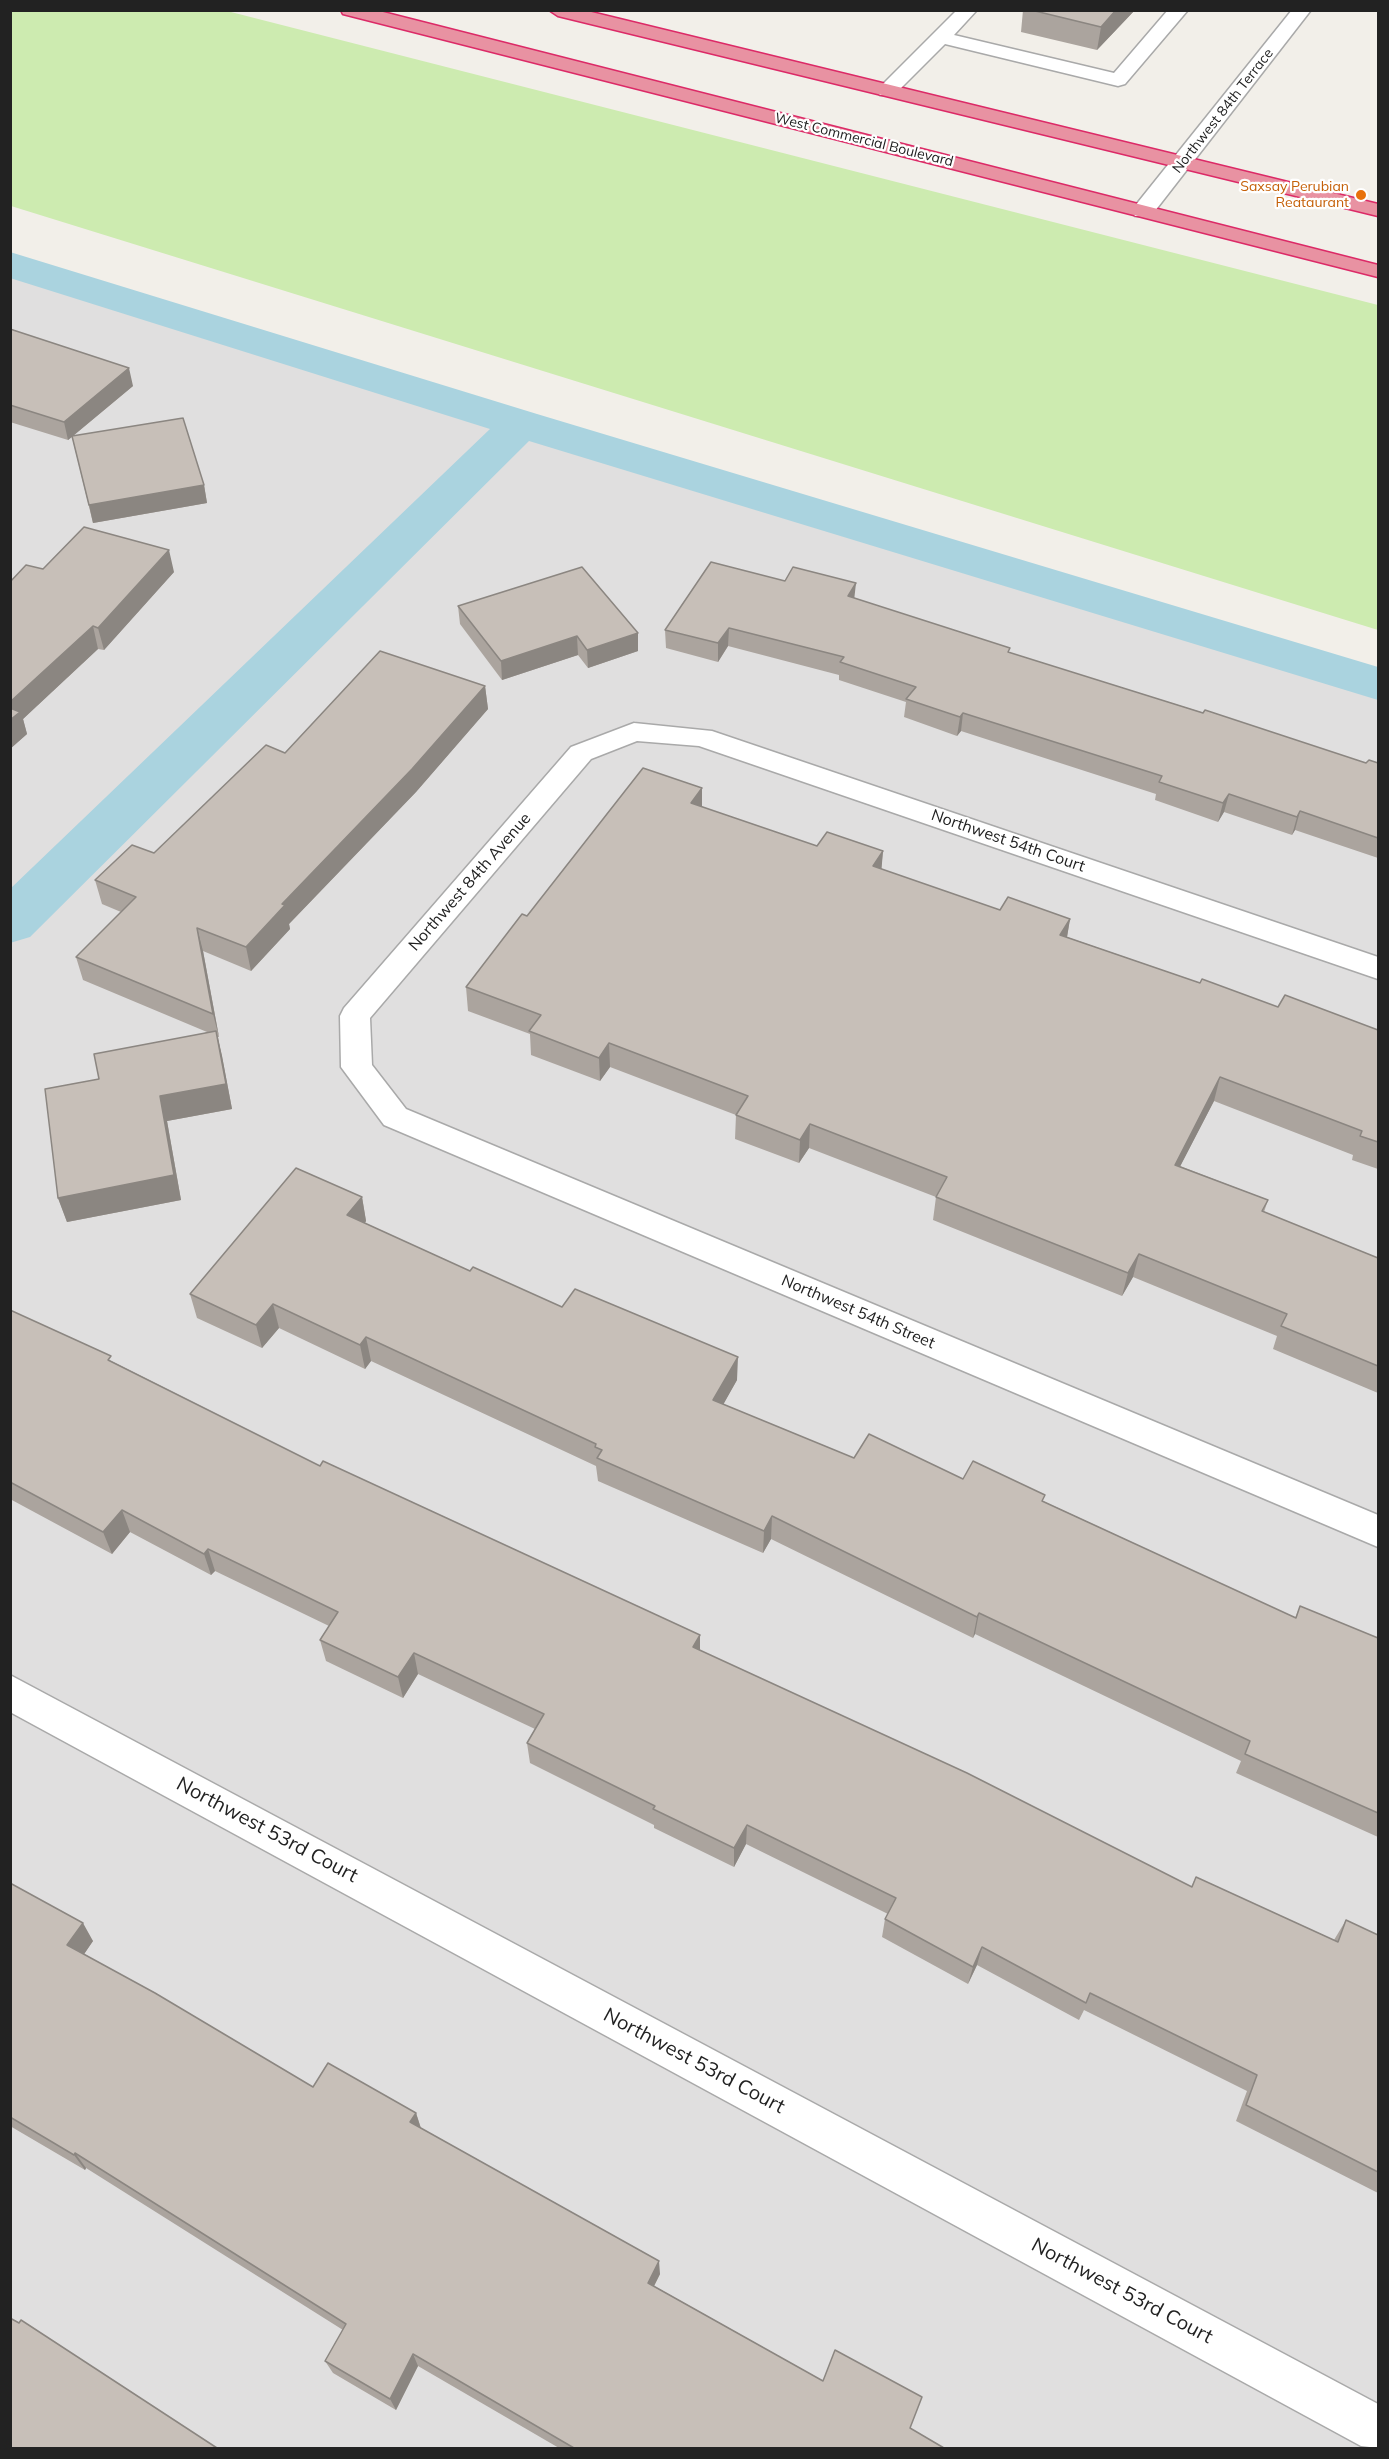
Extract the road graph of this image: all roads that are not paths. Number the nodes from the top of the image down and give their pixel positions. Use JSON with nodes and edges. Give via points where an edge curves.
{"nodes":[{"id":1,"x":350,"y":10,"type":"edge"},
{"id":2,"x":558,"y":10,"type":"edge"},
{"id":3,"x":968,"y":10,"type":"edge"},
{"id":4,"x":1179,"y":10,"type":"edge"},
{"id":5,"x":1302,"y":10,"type":"edge"},
{"id":6,"x":940,"y":37,"type":"junction"},
{"id":7,"x":887,"y":91,"type":"junction"},
{"id":8,"x":1183,"y":161,"type":"junction"},
{"id":9,"x":1378,"y":210,"type":"edge"},
{"id":10,"x":1143,"y":212,"type":"junction"},
{"id":11,"x":1378,"y":271,"type":"edge"},
{"id":12,"x":634,"y":732,"type":"joint"},
{"id":13,"x":1378,"y":968,"type":"edge"},
{"id":14,"x":357,"y":1067,"type":"joint"},
{"id":15,"x":1378,"y":1531,"type":"edge"},
{"id":16,"x":10,"y":1692,"type":"edge"},
{"id":17,"x":1378,"y":2429,"type":"edge"}],
"edges":[{"from":1,"to":10,"type":"highway","name":"West Commercial Boulevard"},
{"from":2,"to":7,"type":"highway"},
{"from":3,"to":6,"type":"street"},
{"from":4,"to":6,"type":"street","via":[[1118,80]]},
{"from":5,"to":8,"type":"street","name":"Northwest 84th Terrace"},
{"from":6,"to":7,"type":"street"},
{"from":7,"to":8,"type":"highway"},
{"from":8,"to":9,"type":"highway"},
{"from":8,"to":10,"type":"street","name":"Northwest 84th Terrace"},
{"from":10,"to":11,"type":"highway","name":"West Commercial Boulevard"},
{"from":12,"to":13,"type":"street","name":"Northwest 54th Court","via":[[702,737]]},
{"from":12,"to":14,"type":"street","name":"Northwest 84th Avenue","via":[[581,753],[355,1016]]},
{"from":14,"to":15,"type":"street","name":"Northwest 54th Street","via":[[395,1117]]},
{"from":16,"to":17,"type":"street","name":"Northwest 53rd Court"}]}
